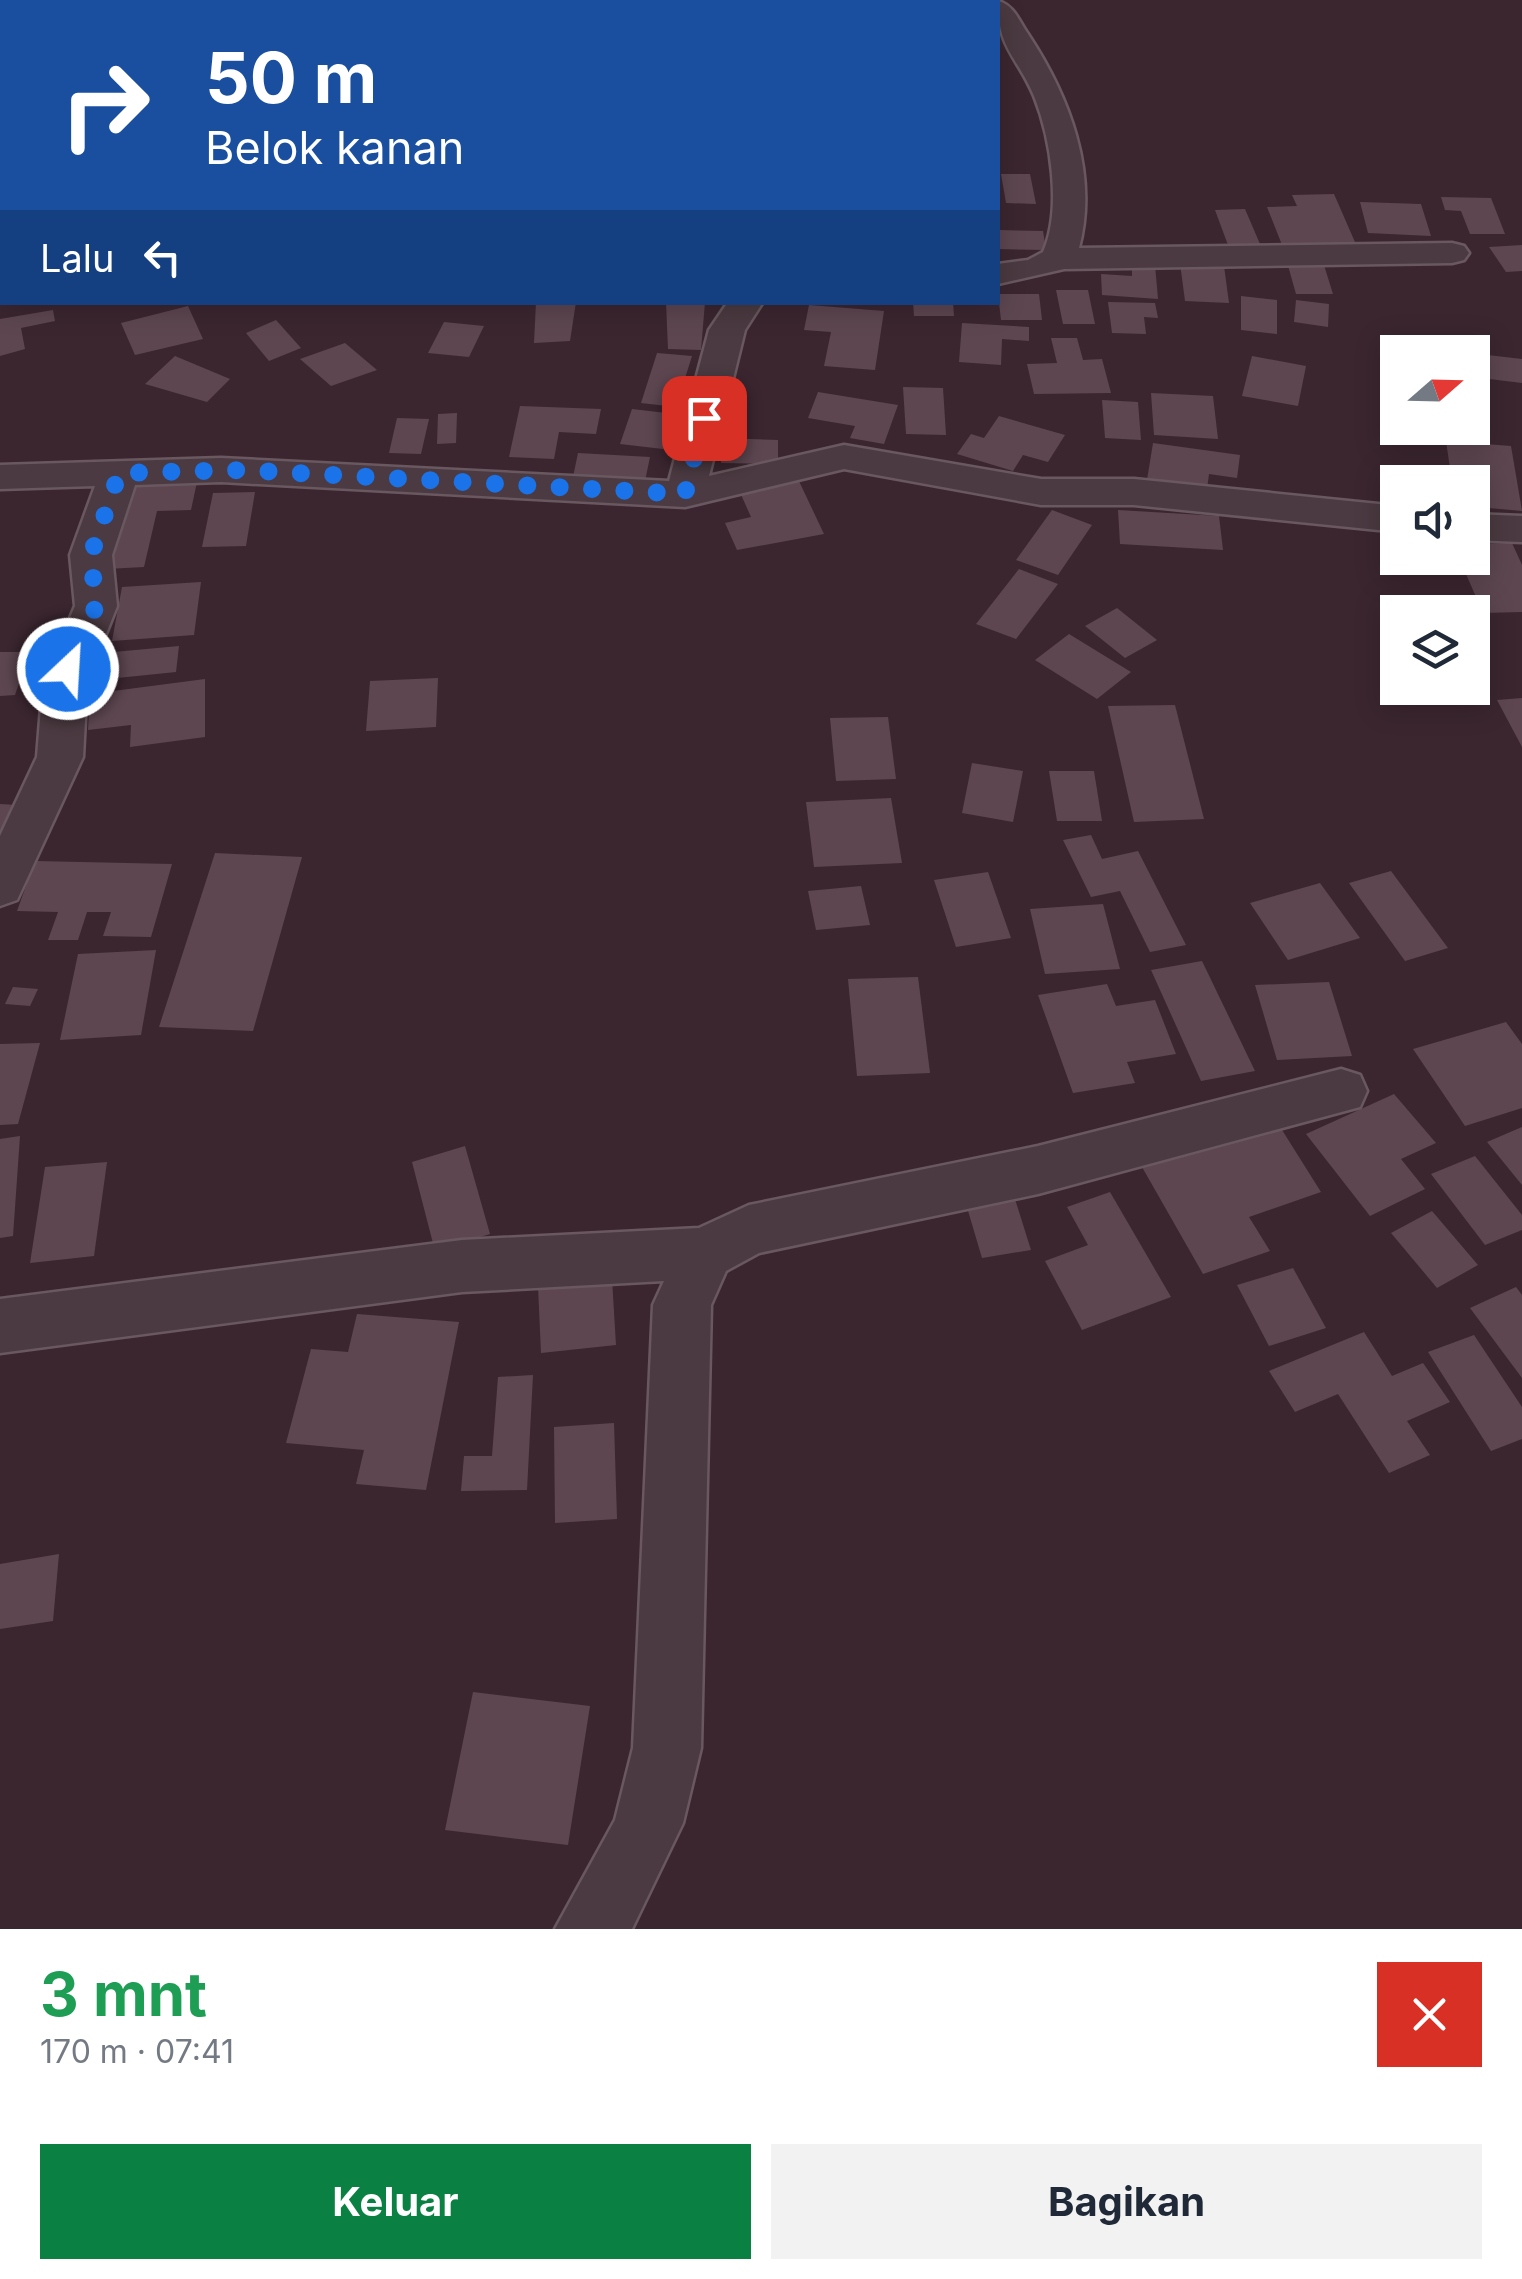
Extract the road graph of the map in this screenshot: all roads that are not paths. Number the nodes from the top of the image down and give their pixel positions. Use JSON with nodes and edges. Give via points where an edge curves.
{"nodes":[{"id":1,"x":1000,"y":14,"type":"edge"},
{"id":2,"x":1452,"y":253,"type":"dead end"},
{"id":3,"x":1056,"y":259,"type":"junction"},
{"id":4,"x":1000,"y":274,"type":"edge"},
{"id":5,"x":744,"y":305,"type":"edge"},
{"id":6,"x":119,"y":473,"type":"junction"},
{"id":7,"x":0,"y":477,"type":"edge"},
{"id":8,"x":685,"y":494,"type":"junction"},
{"id":9,"x":1380,"y":517,"type":"edge"},
{"id":10,"x":1490,"y":528,"type":"edge"},
{"id":11,"x":1522,"y":529,"type":"edge"},
{"id":12,"x":0,"y":887,"type":"edge"},
{"id":13,"x":1341,"y":1091,"type":"dead end"},
{"id":14,"x":705,"y":1253,"type":"junction"},
{"id":15,"x":0,"y":1326,"type":"edge"},
{"id":16,"x":592,"y":1929,"type":"edge"}],
"edges":[{"from":1,"to":3,"type":"street","via":[[1056,113],[1070,212]]},
{"from":2,"to":3,"type":"street"},
{"from":3,"to":4,"type":"street"},
{"from":5,"to":8,"type":"street","via":[[727,330]]},
{"from":6,"to":7,"type":"street"},
{"from":6,"to":8,"type":"street","via":[[242,470]]},
{"from":6,"to":12,"type":"street","via":[[91,555],[96,606],[65,682],[60,757]]},
{"from":8,"to":9,"type":"street","via":[[844,457],[1041,492],[1134,492]]},
{"from":10,"to":11,"type":"street"},
{"from":13,"to":14,"type":"street","via":[[1038,1170],[749,1230]]},
{"from":14,"to":15,"type":"street","via":[[462,1266]]},
{"from":14,"to":16,"type":"street","via":[[682,1305],[667,1748],[659,1799],[642,1847]]}]}
